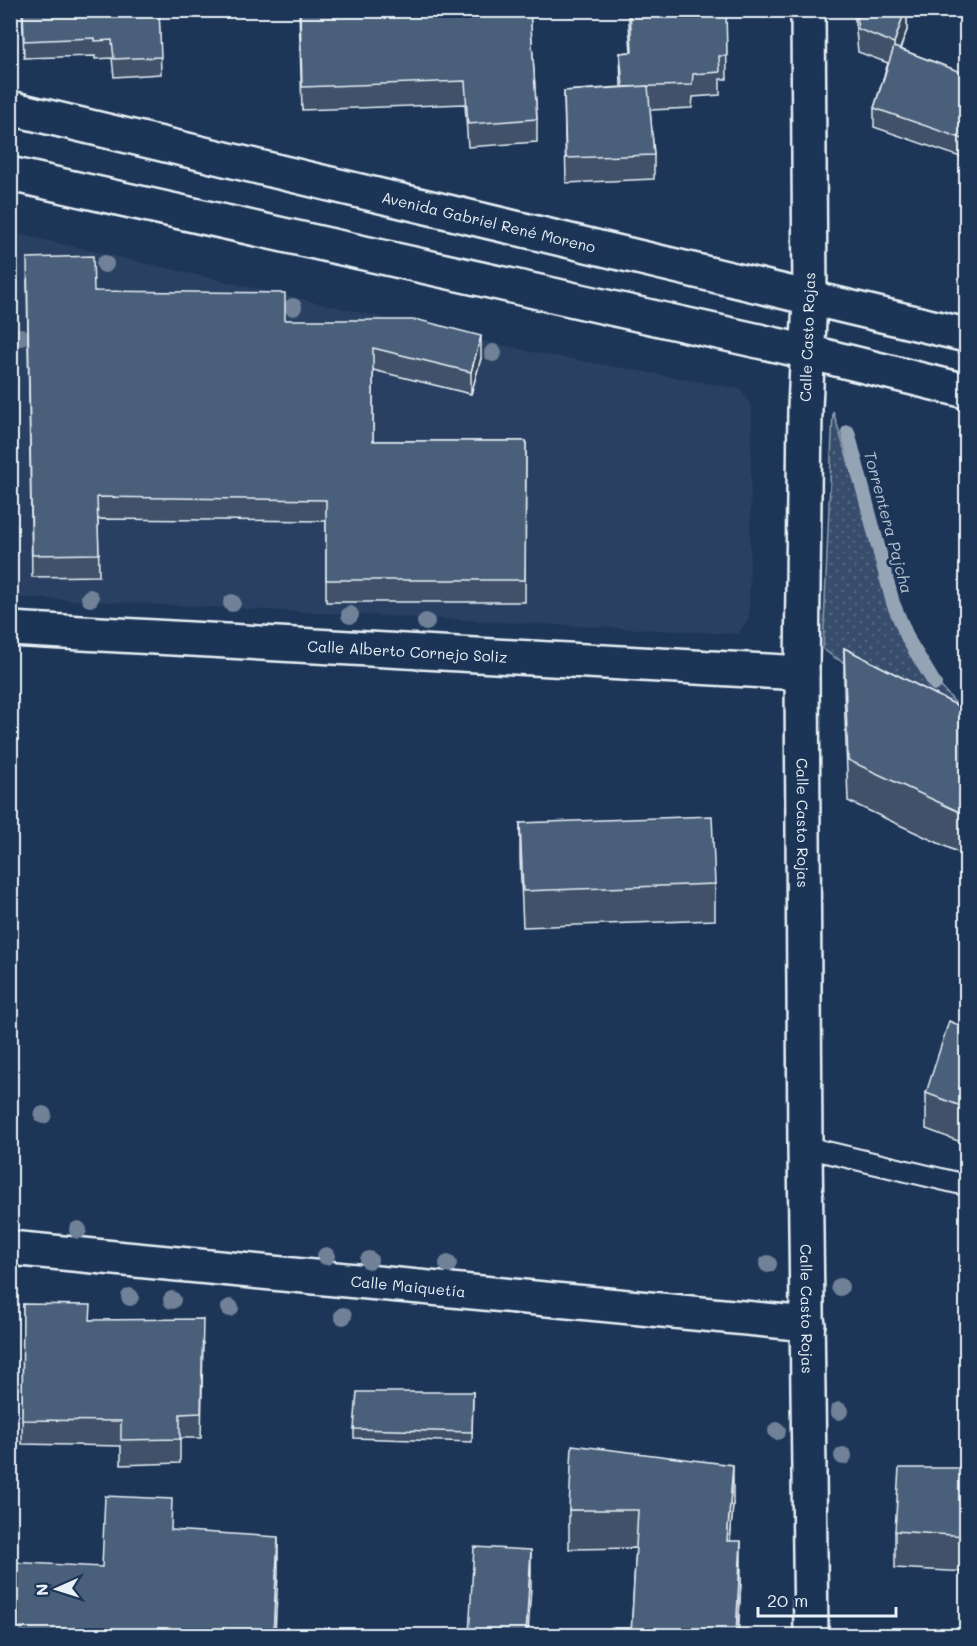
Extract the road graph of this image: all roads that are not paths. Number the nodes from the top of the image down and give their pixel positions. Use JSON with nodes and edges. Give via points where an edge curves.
{"nodes":[{"id":1,"x":808,"y":10,"type":"edge"},
{"id":2,"x":10,"y":108,"type":"edge"},
{"id":3,"x":10,"y":174,"type":"edge"},
{"id":4,"x":810,"y":299,"type":"junction"},
{"id":5,"x":966,"y":335,"type":"edge"},
{"id":6,"x":808,"y":352,"type":"junction"},
{"id":7,"x":966,"y":391,"type":"edge"},
{"id":8,"x":10,"y":629,"type":"edge"},
{"id":9,"x":802,"y":673,"type":"junction"},
{"id":10,"x":805,"y":1148,"type":"junction"},
{"id":11,"x":966,"y":1185,"type":"edge"},
{"id":12,"x":10,"y":1248,"type":"edge"},
{"id":13,"x":807,"y":1324,"type":"junction"},
{"id":14,"x":811,"y":1635,"type":"edge"}],
"edges":[{"from":1,"to":4,"type":"street","name":"Calle Casto Rojas"},
{"from":2,"to":4,"type":"street","name":"Avenida Gabriel René Moreno"},
{"from":3,"to":6,"type":"street"},
{"from":4,"to":5,"type":"street","name":"Avenida Gabriel René Moreno"},
{"from":4,"to":6,"type":"street","name":"Calle Casto Rojas"},
{"from":6,"to":7,"type":"street"},
{"from":6,"to":9,"type":"street","name":"Calle Casto Rojas"},
{"from":8,"to":9,"type":"street","name":"Calle Alberto Cornejo Soliz"},
{"from":9,"to":10,"type":"street","name":"Calle Casto Rojas"},
{"from":10,"to":11,"type":"lane"},
{"from":10,"to":13,"type":"street","name":"Calle Casto Rojas"},
{"from":12,"to":13,"type":"street","name":"Calle Maiquetía"},
{"from":13,"to":14,"type":"street","name":"Calle Casto Rojas"}]}
